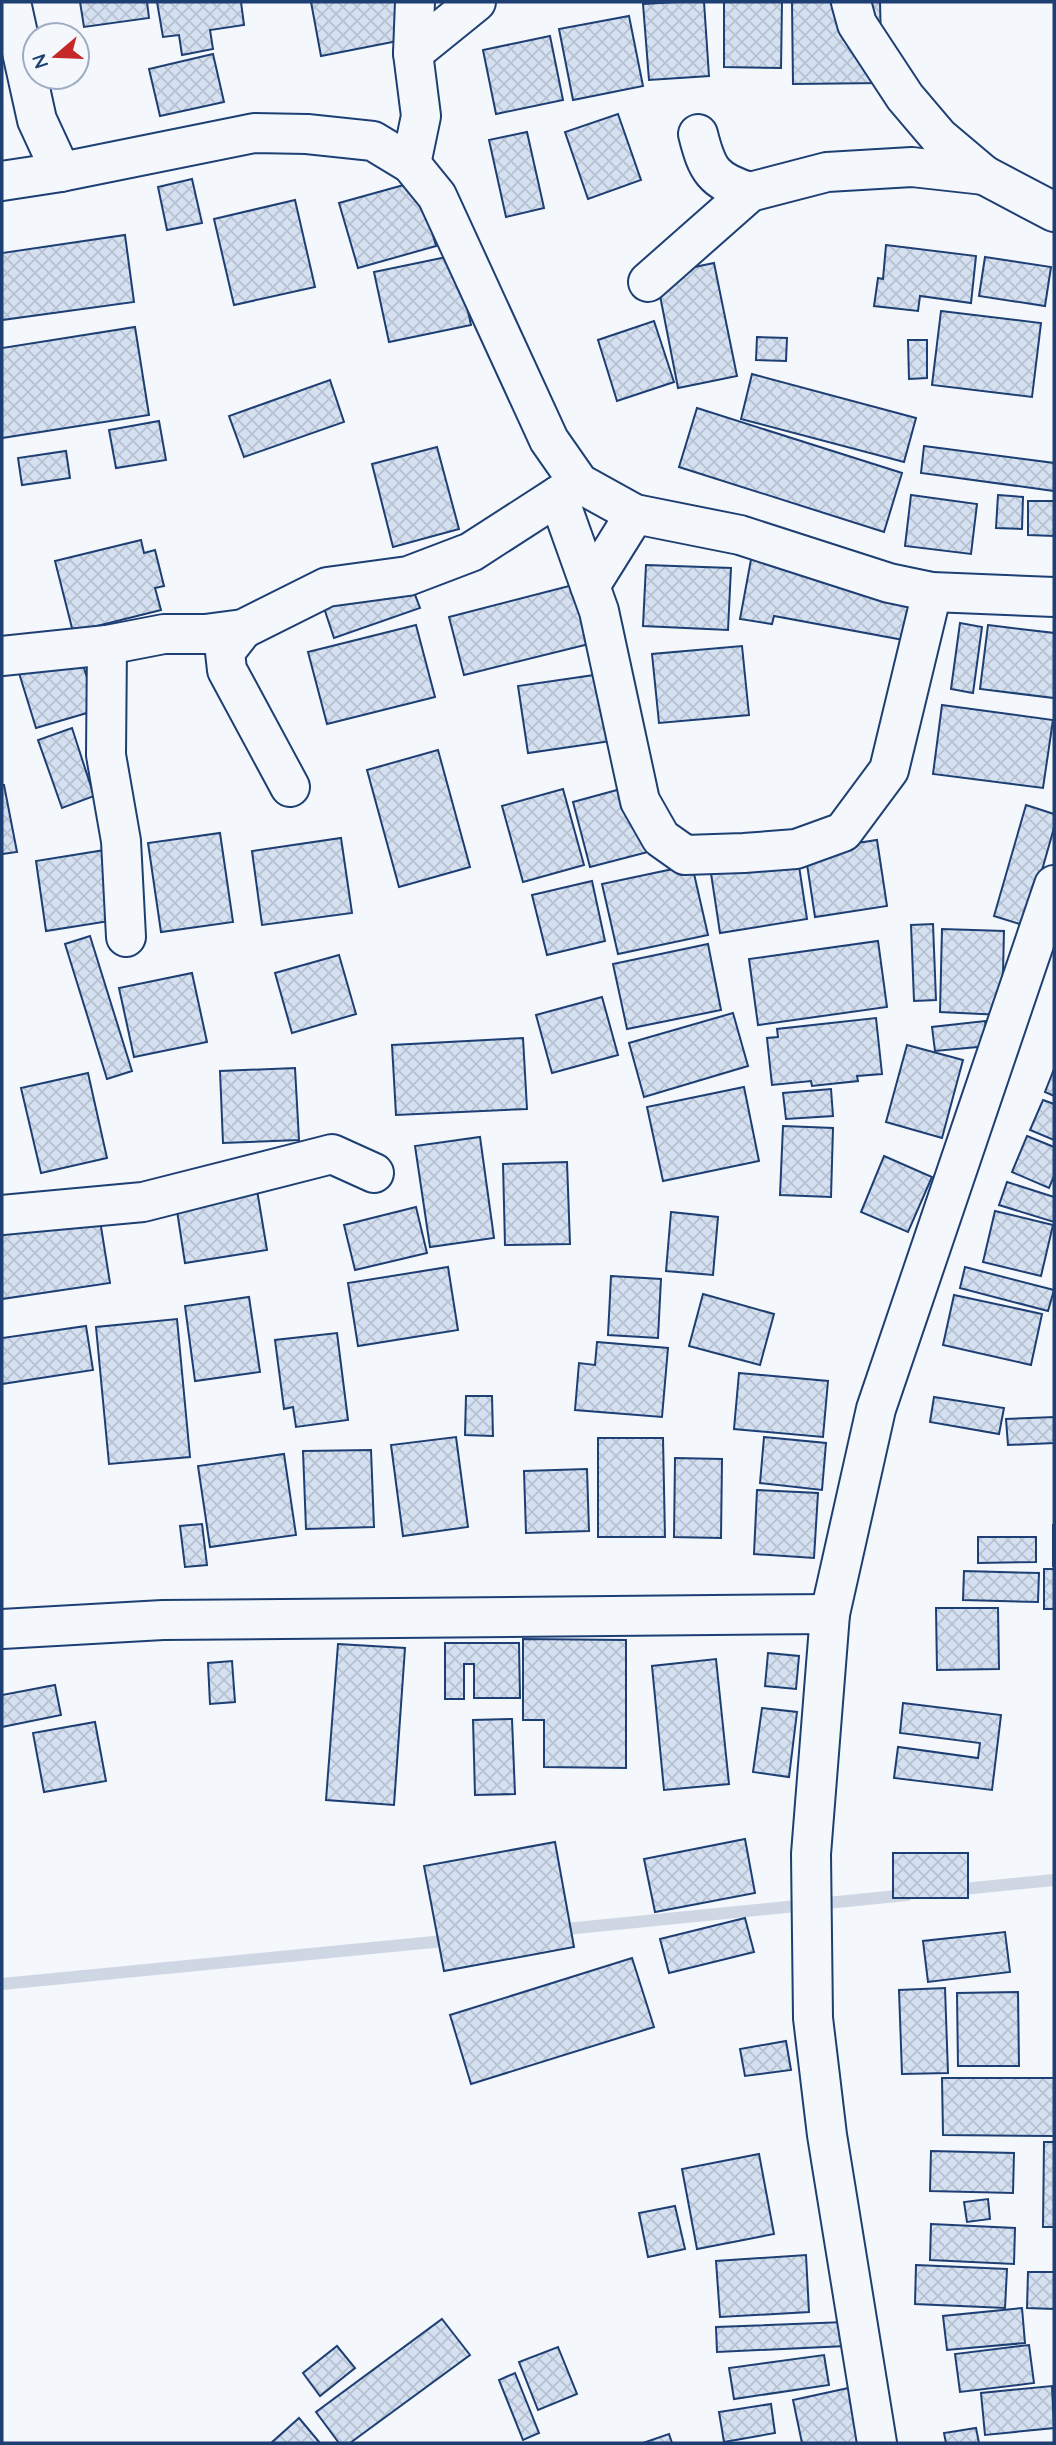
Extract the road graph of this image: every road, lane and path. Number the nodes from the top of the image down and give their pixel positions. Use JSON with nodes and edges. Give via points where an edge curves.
{"nodes":[{"id":1,"x":10,"y":2,"type":"edge"},
{"id":2,"x":415,"y":2,"type":"edge"},
{"id":3,"x":476,"y":2,"type":"edge"},
{"id":4,"x":851,"y":2,"type":"edge"},
{"id":5,"x":413,"y":53,"type":"junction"},
{"id":6,"x":698,"y":134,"type":"dead end"},
{"id":7,"x":411,"y":164,"type":"junction"},
{"id":8,"x":61,"y":172,"type":"junction"},
{"id":9,"x":984,"y":175,"type":"junction"},
{"id":10,"x":2,"y":181,"type":"edge"},
{"id":11,"x":750,"y":192,"type":"junction"},
{"id":12,"x":1054,"y":212,"type":"edge"},
{"id":13,"x":648,"y":282,"type":"dead end"},
{"id":14,"x":569,"y":490,"type":"junction"},
{"id":15,"x":635,"y":514,"type":"junction"},
{"id":16,"x":590,"y":586,"type":"junction"},
{"id":17,"x":932,"y":592,"type":"junction"},
{"id":18,"x":1054,"y":597,"type":"edge"},
{"id":19,"x":243,"y":629,"type":"junction"},
{"id":20,"x":107,"y":645,"type":"junction"},
{"id":21,"x":2,"y":656,"type":"edge"},
{"id":22,"x":290,"y":787,"type":"dead end"},
{"id":23,"x":1054,"y":885,"type":"edge"},
{"id":24,"x":126,"y":937,"type":"dead end"},
{"id":25,"x":374,"y":1173,"type":"dead end"},
{"id":26,"x":2,"y":1215,"type":"edge"},
{"id":27,"x":830,"y":1614,"type":"junction"},
{"id":28,"x":2,"y":1629,"type":"edge"},
{"id":29,"x":877,"y":2443,"type":"edge"}],
"edges":[{"from":1,"to":8,"type":"street","via":[[37,120]]},
{"from":2,"to":5,"type":"street"},
{"from":3,"to":5,"type":"street"},
{"from":4,"to":9,"type":"street","via":[[857,24],[905,97],[939,137]]},
{"from":5,"to":7,"type":"street","via":[[421,116]]},
{"from":6,"to":11,"type":"street","via":[[706,164],[729,186]]},
{"from":7,"to":8,"type":"street","via":[[373,141],[254,133]]},
{"from":7,"to":14,"type":"street","via":[[437,196]]},
{"from":8,"to":10,"type":"street"},
{"from":9,"to":11,"type":"street","via":[[912,167],[827,172]]},
{"from":9,"to":12,"type":"street"},
{"from":11,"to":13,"type":"street"},
{"from":14,"to":15,"type":"street"},
{"from":14,"to":16,"type":"street"},
{"from":14,"to":19,"type":"street","via":[[471,552],[408,576],[327,587]]},
{"from":15,"to":16,"type":"street"},
{"from":15,"to":17,"type":"street","via":[[740,535],[889,583]]},
{"from":16,"to":17,"type":"street","via":[[640,801],[661,838],[685,855],[796,849],[843,832],[890,769]]},
{"from":17,"to":18,"type":"street"},
{"from":19,"to":20,"type":"street","via":[[164,634]]},
{"from":19,"to":22,"type":"street","via":[[225,652],[227,670]]},
{"from":20,"to":21,"type":"street"},
{"from":20,"to":24,"type":"street","via":[[106,755],[121,841]]},
{"from":23,"to":27,"type":"street","via":[[876,1409]]},
{"from":25,"to":26,"type":"street","via":[[332,1154],[143,1202]]},
{"from":27,"to":28,"type":"street","via":[[163,1620]]},
{"from":27,"to":29,"type":"street","via":[[811,1854],[813,2018],[827,2135]]}]}
